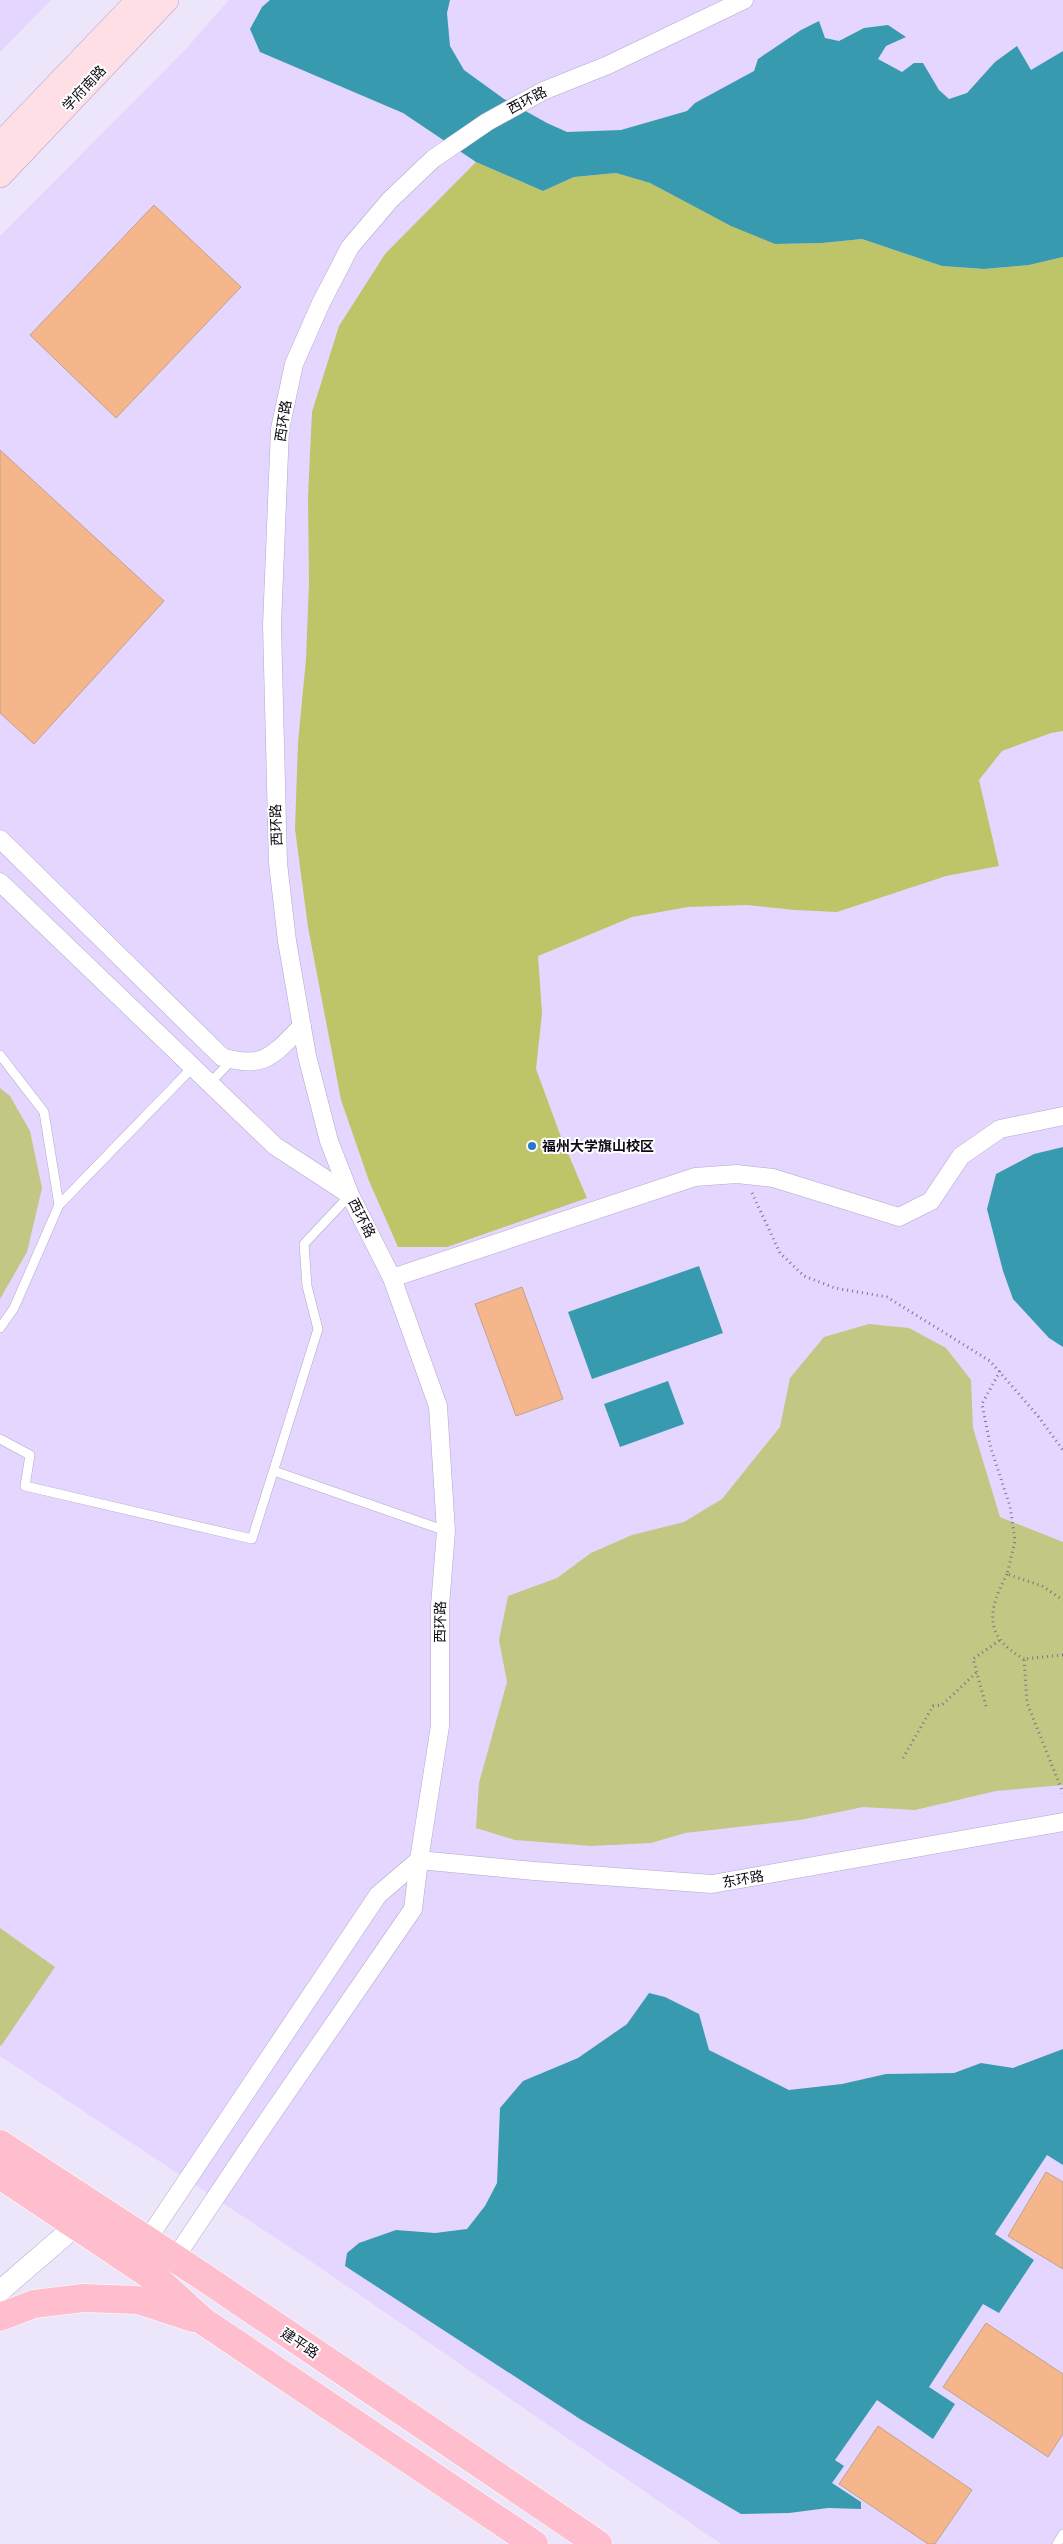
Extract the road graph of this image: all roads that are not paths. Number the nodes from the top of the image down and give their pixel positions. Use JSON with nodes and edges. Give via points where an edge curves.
{"nodes":[{"id":1,"x":139,"y":0,"type":"edge"},
{"id":2,"x":166,"y":0,"type":"edge"},
{"id":3,"x":744,"y":0,"type":"edge"},
{"id":4,"x":0,"y":145,"type":"edge"},
{"id":5,"x":0,"y":175,"type":"edge"},
{"id":6,"x":0,"y":839,"type":"edge"},
{"id":7,"x":0,"y":882,"type":"edge"},
{"id":8,"x":302,"y":1026,"type":"junction"},
{"id":9,"x":0,"y":1055,"type":"edge"},
{"id":10,"x":232,"y":1060,"type":"junction"},
{"id":11,"x":192,"y":1068,"type":"junction"},
{"id":12,"x":209,"y":1084,"type":"junction"},
{"id":13,"x":1063,"y":1116,"type":"edge"},
{"id":14,"x":350,"y":1195,"type":"junction"},
{"id":15,"x":59,"y":1205,"type":"junction"},
{"id":16,"x":392,"y":1278,"type":"junction"},
{"id":17,"x":0,"y":1328,"type":"edge"},
{"id":18,"x":0,"y":1439,"type":"edge"},
{"id":19,"x":274,"y":1471,"type":"junction"},
{"id":20,"x":446,"y":1531,"type":"junction"},
{"id":21,"x":1063,"y":1822,"type":"edge"},
{"id":22,"x":418,"y":1860,"type":"junction"},
{"id":23,"x":1,"y":2144,"type":"edge"},
{"id":24,"x":0,"y":2175,"type":"edge"},
{"id":25,"x":98,"y":2207,"type":"junction"},
{"id":26,"x":77,"y":2226,"type":"junction"},
{"id":27,"x":147,"y":2240,"type":"junction"},
{"id":28,"x":175,"y":2258,"type":"junction"},
{"id":29,"x":132,"y":2263,"type":"junction"},
{"id":30,"x":160,"y":2282,"type":"junction"},
{"id":31,"x":0,"y":2291,"type":"edge"},
{"id":32,"x":0,"y":2317,"type":"edge"},
{"id":33,"x":203,"y":2321,"type":"junction"},
{"id":34,"x":1063,"y":2534,"type":"edge"},
{"id":35,"x":534,"y":2544,"type":"edge"},
{"id":36,"x":598,"y":2544,"type":"edge"},
{"id":37,"x":1057,"y":2544,"type":"edge"}],
"edges":[{"from":1,"to":4,"type":"main road","name":"学府南路"},
{"from":2,"to":5,"type":"main road","name":"学府南路"},
{"from":3,"to":8,"type":"street","name":"西环路","via":[[608,65],[543,91],[487,122],[433,159],[390,200],[350,247],[320,303],[294,364],[280,429],[272,625],[278,863],[287,942]]},
{"from":6,"to":10,"type":"street","via":[[222,1057]]},
{"from":7,"to":11,"type":"street"},
{"from":8,"to":10,"type":"street","via":[[270,1058],[243,1063]]},
{"from":8,"to":14,"type":"street","name":"西环路","via":[[329,1141]]},
{"from":9,"to":15,"type":"lane","via":[[44,1112]]},
{"from":10,"to":12,"type":"lane"},
{"from":11,"to":12,"type":"street"},
{"from":11,"to":15,"type":"lane"},
{"from":12,"to":14,"type":"street","via":[[275,1146]]},
{"from":13,"to":16,"type":"street","via":[[1000,1129],[960,1156],[931,1201],[899,1217],[773,1178],[745,1175],[695,1177]]},
{"from":14,"to":16,"type":"street","name":"西环路"},
{"from":14,"to":19,"type":"lane","via":[[304,1244],[307,1286],[318,1330]]},
{"from":15,"to":17,"type":"lane","via":[[14,1308]]},
{"from":16,"to":20,"type":"street","name":"西环路","via":[[438,1406]]},
{"from":18,"to":19,"type":"lane","via":[[30,1455],[25,1486],[252,1539]]},
{"from":19,"to":20,"type":"lane"},
{"from":20,"to":22,"type":"street","name":"西环路","via":[[440,1606],[440,1726]]},
{"from":21,"to":22,"type":"street","name":"东环路","via":[[712,1884]]},
{"from":22,"to":27,"type":"street","via":[[378,1895]]},
{"from":22,"to":28,"type":"street","name":"西环路","via":[[414,1909]]},
{"from":23,"to":25,"type":"main road","name":"建平路"},
{"from":24,"to":26,"type":"main road"},
{"from":25,"to":26,"type":"street"},
{"from":25,"to":27,"type":"main road","name":"建平路"},
{"from":26,"to":29,"type":"main road"},
{"from":26,"to":31,"type":"street"},
{"from":27,"to":28,"type":"main road","name":"建平路"},
{"from":27,"to":29,"type":"street"},
{"from":28,"to":30,"type":"street","name":"西环路"},
{"from":28,"to":36,"type":"main road","name":"建平路"},
{"from":29,"to":30,"type":"main road"},
{"from":30,"to":33,"type":"main road"},
{"from":32,"to":33,"type":"main road","via":[[34,2304],[83,2298],[138,2300]]},
{"from":33,"to":35,"type":"main road"},
{"from":34,"to":37,"type":"lane"}]}
